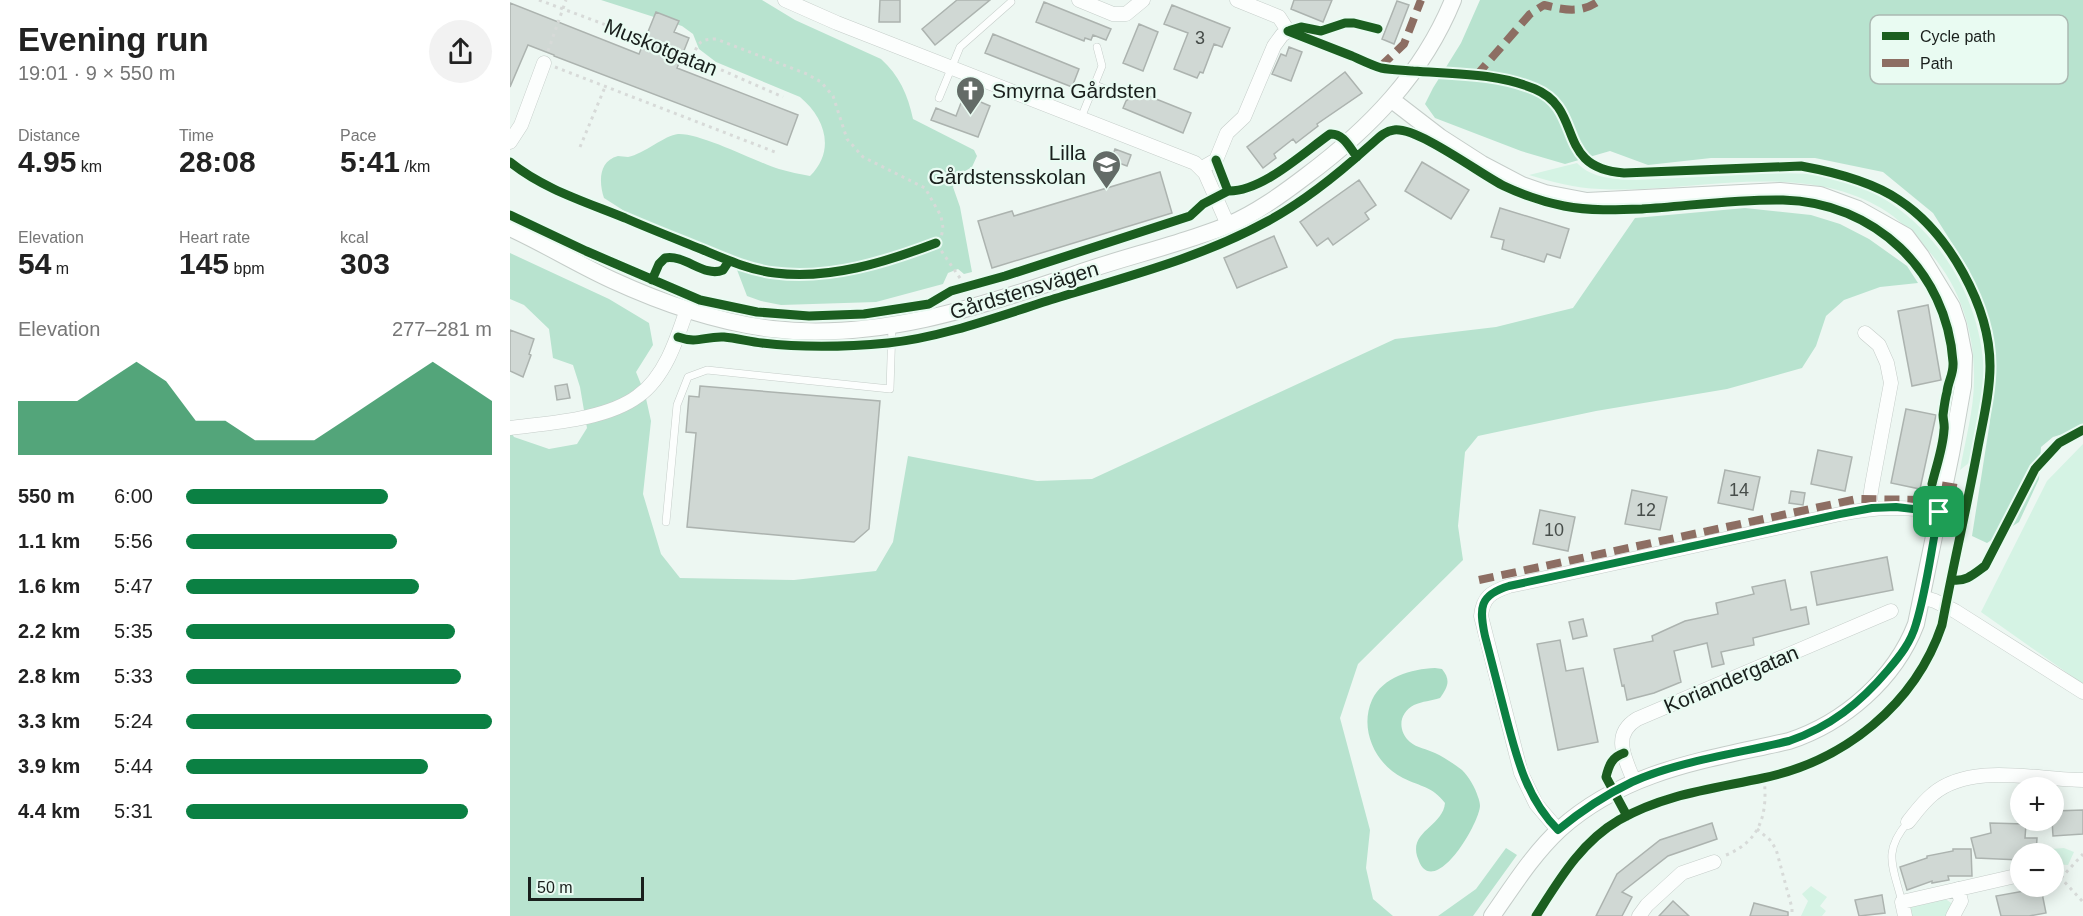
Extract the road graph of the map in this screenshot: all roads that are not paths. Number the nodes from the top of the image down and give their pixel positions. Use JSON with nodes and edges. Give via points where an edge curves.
{"nodes":[{"id":1,"x":785,"y":0,"type":"edge"},
{"id":2,"x":1079,"y":0,"type":"edge"},
{"id":3,"x":1143,"y":0,"type":"edge"},
{"id":4,"x":1237,"y":0,"type":"edge"},
{"id":5,"x":1453,"y":0,"type":"edge"},
{"id":6,"x":1011,"y":2,"type":"dead end"},
{"id":7,"x":1097,"y":48,"type":"dead end"},
{"id":8,"x":544,"y":63,"type":"road end"},
{"id":9,"x":951,"y":68,"type":"junction"},
{"id":10,"x":1095,"y":85,"type":"junction"},
{"id":11,"x":1125,"y":96,"type":"dead end"},
{"id":12,"x":939,"y":98,"type":"dead end"},
{"id":13,"x":1392,"y":100,"type":"junction"},
{"id":14,"x":1081,"y":119,"type":"junction"},
{"id":15,"x":510,"y":142,"type":"edge"},
{"id":16,"x":1202,"y":168,"type":"junction"},
{"id":17,"x":1227,"y":225,"type":"junction"},
{"id":18,"x":510,"y":228,"type":"edge"},
{"id":19,"x":687,"y":309,"type":"junction"},
{"id":20,"x":892,"y":326,"type":"junction"},
{"id":21,"x":1865,"y":333,"type":"dead end"},
{"id":22,"x":510,"y":428,"type":"edge"},
{"id":23,"x":1872,"y":508,"type":"junction"},
{"id":24,"x":1939,"y":512,"type":"junction"},
{"id":25,"x":666,"y":522,"type":"dead end"},
{"id":26,"x":1922,"y":597,"type":"junction"},
{"id":27,"x":1892,"y":611,"type":"dead end"},
{"id":28,"x":2083,"y":692,"type":"edge"},
{"id":29,"x":2083,"y":780,"type":"edge"},
{"id":30,"x":1634,"y":781,"type":"junction"},
{"id":31,"x":1908,"y":822,"type":"joint"},
{"id":32,"x":1558,"y":830,"type":"junction"},
{"id":33,"x":1714,"y":862,"type":"road end"},
{"id":34,"x":2010,"y":877,"type":"edge"},
{"id":35,"x":1958,"y":889,"type":"junction"},
{"id":36,"x":1902,"y":902,"type":"junction"},
{"id":37,"x":1492,"y":916,"type":"edge"},
{"id":38,"x":1640,"y":916,"type":"edge"},
{"id":39,"x":1905,"y":916,"type":"edge"},
{"id":40,"x":1953,"y":916,"type":"edge"}],
"edges":[{"from":1,"to":9,"type":"street"},
{"from":2,"to":3,"type":"street","via":[[1113,14],[1126,14]]},
{"from":4,"to":16,"type":"street","via":[[1279,17],[1288,31],[1274,46],[1244,117],[1227,133],[1216,160]]},
{"from":5,"to":13,"type":"street","name":"Gårdstensvägen","via":[[1427,53]]},
{"from":6,"to":9,"type":"lane","via":[[960,47]]},
{"from":7,"to":10,"type":"lane","via":[[1102,66]]},
{"from":8,"to":15,"type":"street","via":[[521,125]]},
{"from":9,"to":12,"type":"lane"},
{"from":9,"to":14,"type":"street"},
{"from":10,"to":11,"type":"lane"},
{"from":10,"to":14,"type":"lane"},
{"from":13,"to":17,"type":"street","name":"Gårdstensvägen","via":[[1336,154],[1277,198]]},
{"from":13,"to":24,"type":"street","via":[[1482,164],[1545,193],[1587,201],[1780,191],[1820,195],[1866,213],[1906,236],[1952,307],[1964,356],[1963,386]]},
{"from":14,"to":16,"type":"street"},
{"from":16,"to":17,"type":"street"},
{"from":17,"to":20,"type":"street","name":"Gårdstensvägen","via":[[973,306]]},
{"from":18,"to":19,"type":"street","name":"Gårdstensvägen","via":[[612,280]]},
{"from":19,"to":20,"type":"street","name":"Gårdstensvägen","via":[[728,322],[774,329],[855,330]]},
{"from":19,"to":22,"type":"street","via":[[661,370],[639,396],[596,414]]},
{"from":20,"to":25,"type":"lane","via":[[890,389],[707,370],[688,377],[677,405]]},
{"from":21,"to":23,"type":"street","via":[[1880,345],[1891,383],[1870,498]]},
{"from":23,"to":24,"type":"street"},
{"from":23,"to":32,"type":"street","via":[[1515,585],[1485,599],[1481,616],[1521,773],[1536,804]]},
{"from":24,"to":26,"type":"street"},
{"from":26,"to":28,"type":"street","via":[[1954,611]]},
{"from":26,"to":30,"type":"street","via":[[1906,647],[1872,689],[1845,713],[1808,735]]},
{"from":27,"to":30,"type":"street","name":"Koriandergatan","via":[[1627,725],[1621,741]]},
{"from":29,"to":31,"type":"street","via":[[1987,776],[1965,779],[1934,793]]},
{"from":30,"to":32,"type":"street","via":[[1591,804]]},
{"from":31,"to":36,"type":"lane","via":[[1891,851]]},
{"from":32,"to":37,"type":"street"},
{"from":33,"to":38,"type":"street","via":[[1682,873]]},
{"from":34,"to":35,"type":"street"},
{"from":35,"to":36,"type":"street"},
{"from":35,"to":40,"type":"street","via":[[1961,901]]},
{"from":36,"to":39,"type":"street"}]}
